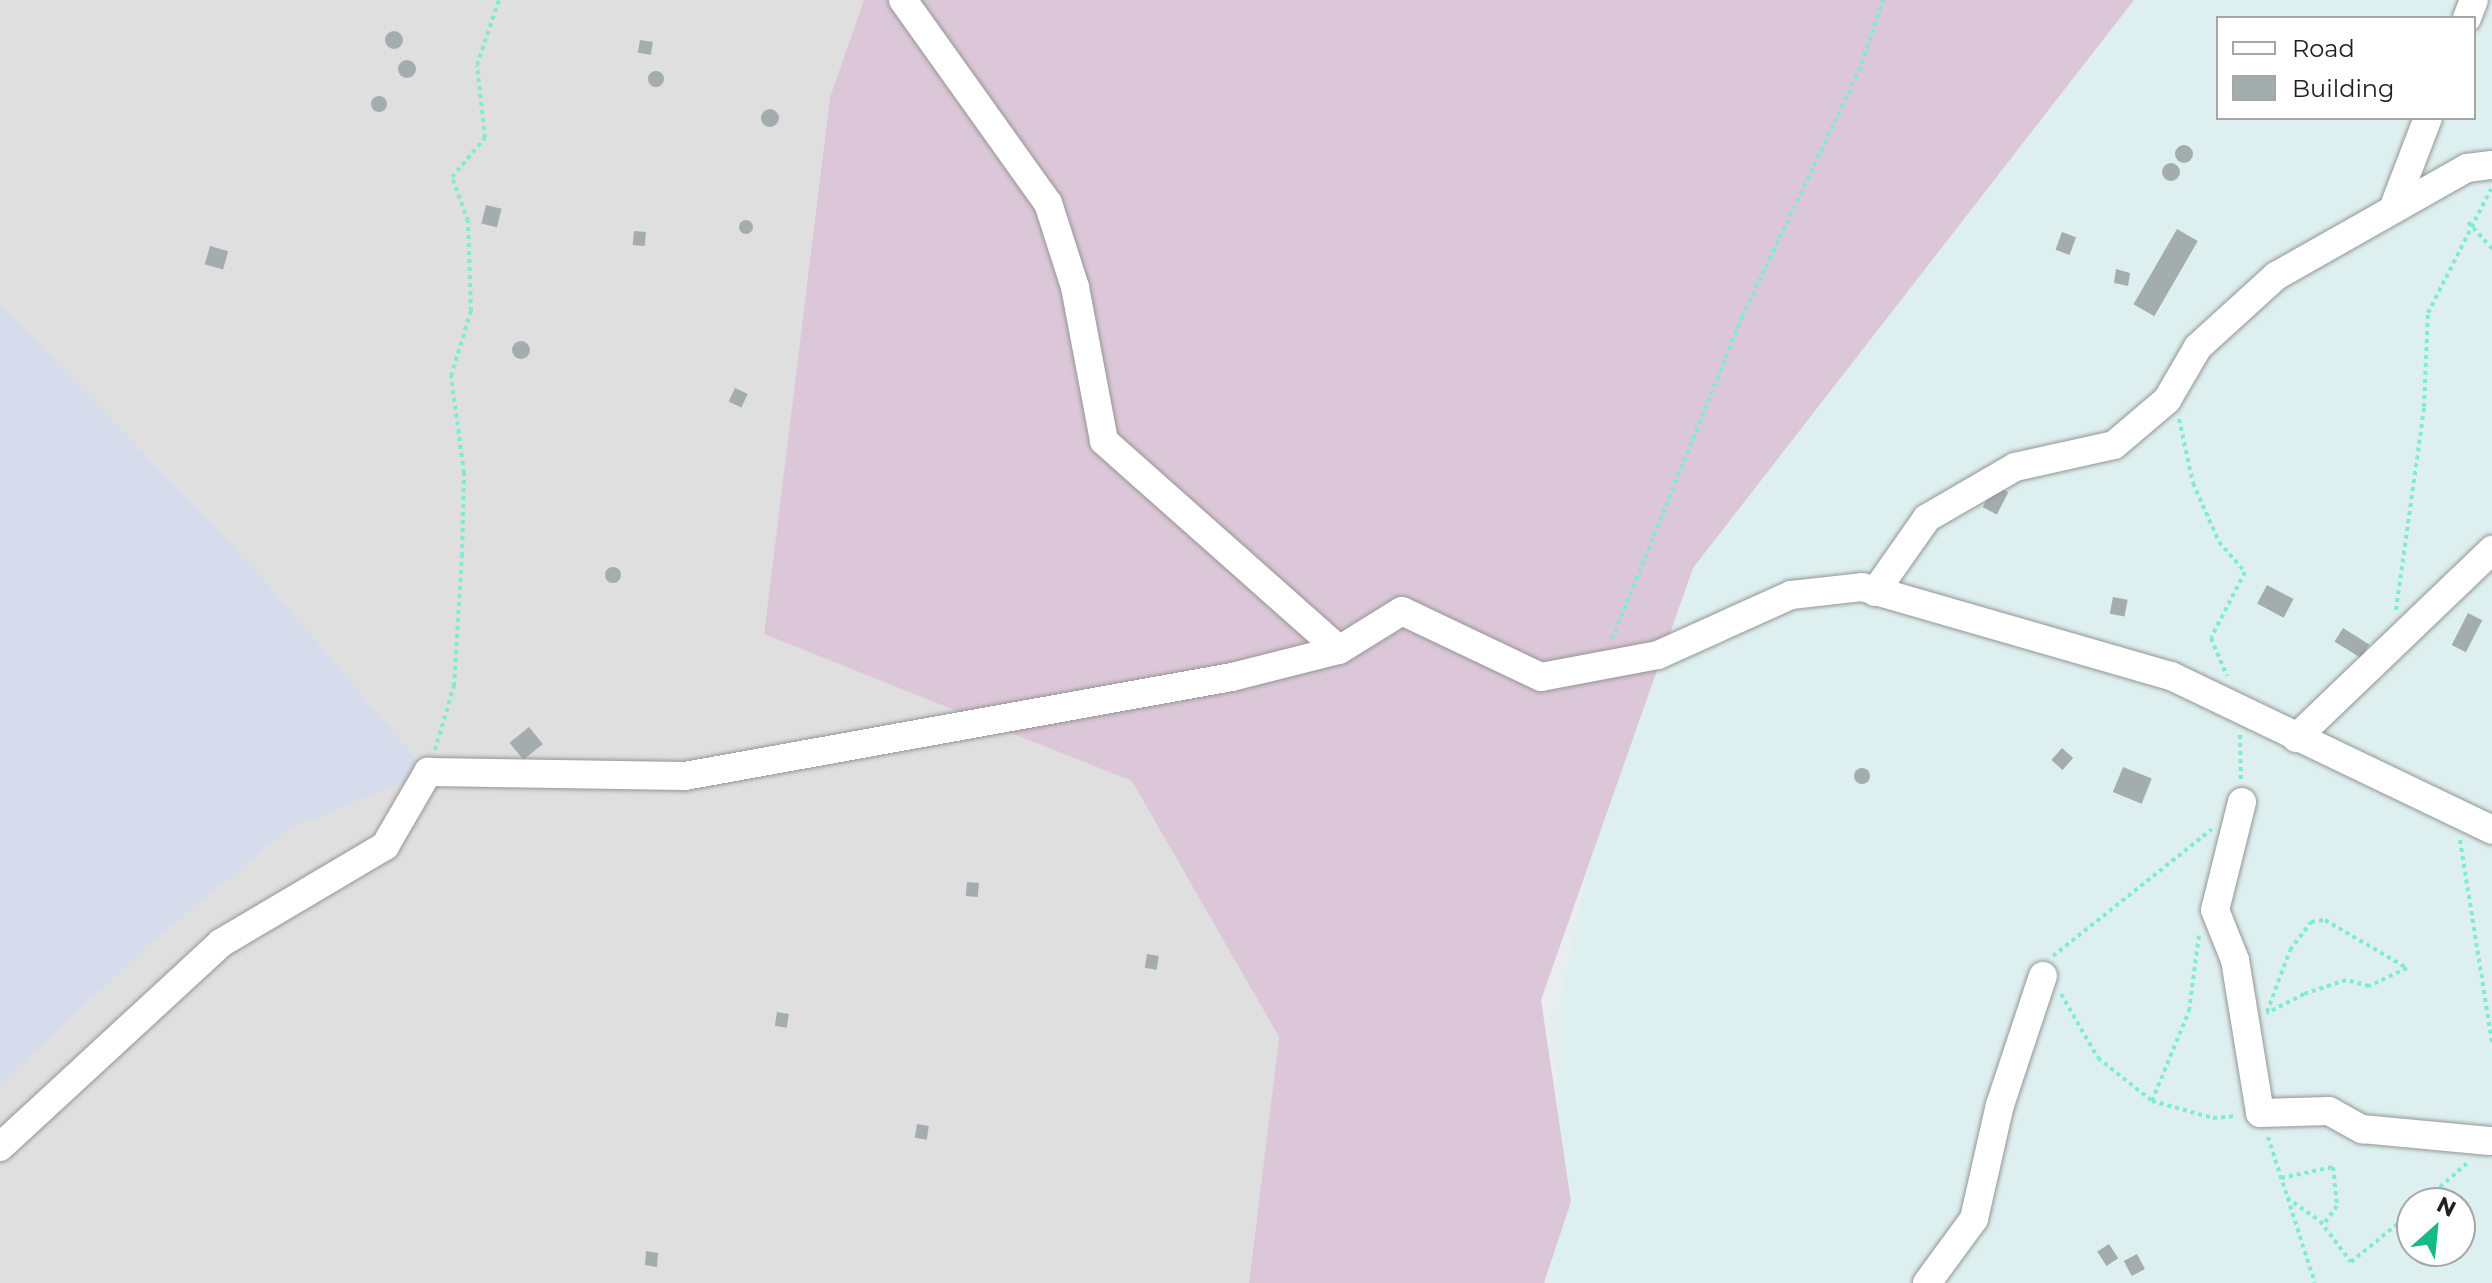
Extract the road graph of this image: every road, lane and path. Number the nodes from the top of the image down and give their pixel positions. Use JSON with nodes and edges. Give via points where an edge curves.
{"nodes":[{"id":1,"x":499,"y":0,"type":"edge"},
{"id":2,"x":903,"y":0,"type":"edge"},
{"id":3,"x":1883,"y":0,"type":"edge"},
{"id":4,"x":2427,"y":120,"type":"edge"},
{"id":5,"x":2492,"y":165,"type":"edge"},
{"id":6,"x":2492,"y":188,"type":"edge"},
{"id":7,"x":2393,"y":209,"type":"junction"},
{"id":8,"x":2468,"y":222,"type":"junction"},
{"id":9,"x":2492,"y":249,"type":"edge"},
{"id":10,"x":2167,"y":400,"type":"junction"},
{"id":11,"x":2492,"y":550,"type":"edge"},
{"id":12,"x":1875,"y":592,"type":"junction"},
{"id":13,"x":1339,"y":650,"type":"junction"},
{"id":14,"x":2390,"y":652,"type":"junction"},
{"id":15,"x":1600,"y":667,"type":"junction"},
{"id":16,"x":2240,"y":706,"type":"junction"},
{"id":17,"x":2296,"y":738,"type":"junction"},
{"id":18,"x":428,"y":772,"type":"junction"},
{"id":19,"x":2242,"y":802,"type":"junction"},
{"id":20,"x":2464,"y":816,"type":"junction"},
{"id":21,"x":2492,"y":830,"type":"edge"},
{"id":22,"x":2200,"y":928,"type":"dead end"},
{"id":23,"x":2043,"y":976,"type":"junction"},
{"id":24,"x":2266,"y":1014,"type":"junction"},
{"id":25,"x":2492,"y":1043,"type":"edge"},
{"id":26,"x":2245,"y":1048,"type":"junction"},
{"id":27,"x":2152,"y":1101,"type":"junction"},
{"id":28,"x":2260,"y":1113,"type":"junction"},
{"id":29,"x":2489,"y":1141,"type":"joint"},
{"id":30,"x":0,"y":1147,"type":"edge"},
{"id":31,"x":2281,"y":1178,"type":"junction"},
{"id":32,"x":2439,"y":1187,"type":"edge"},
{"id":33,"x":2287,"y":1198,"type":"junction"},
{"id":34,"x":2323,"y":1225,"type":"junction"},
{"id":35,"x":2396,"y":1225,"type":"edge"},
{"id":36,"x":1927,"y":1283,"type":"edge"},
{"id":37,"x":2315,"y":1283,"type":"edge"}],
"edges":[{"from":1,"to":18,"type":"path","via":[[477,65],[485,138],[452,177],[468,221],[471,311],[451,376],[464,473],[462,556],[454,686]]},
{"from":2,"to":13,"type":"street","via":[[1048,203],[1075,287],[1104,441]]},
{"from":3,"to":15,"type":"path","via":[[1859,71],[1742,317]]},
{"from":4,"to":7,"type":"street"},
{"from":5,"to":7,"type":"street","via":[[2467,168]]},
{"from":6,"to":8,"type":"path"},
{"from":7,"to":10,"type":"street","via":[[2276,276],[2198,347]]},
{"from":8,"to":9,"type":"path"},
{"from":8,"to":14,"type":"path","via":[[2428,313],[2424,407]]},
{"from":10,"to":12,"type":"street","via":[[2114,445],[2015,467],[1927,518]]},
{"from":10,"to":16,"type":"path","via":[[2187,431],[2193,483],[2219,542],[2245,572],[2211,638]]},
{"from":11,"to":14,"type":"street"},
{"from":12,"to":15,"type":"street","via":[[1791,595],[1658,655]]},
{"from":12,"to":16,"type":"street","via":[[2080,647]]},
{"from":13,"to":15,"type":"street","via":[[1402,611],[1541,677]]},
{"from":13,"to":18,"type":"street","via":[[1232,677],[685,776]]},
{"from":14,"to":17,"type":"street"},
{"from":16,"to":17,"type":"street"},
{"from":16,"to":19,"type":"path"},
{"from":17,"to":20,"type":"street"},
{"from":18,"to":30,"type":"street","via":[[385,846],[221,943]]},
{"from":19,"to":23,"type":"path","via":[[2155,881],[2046,961]]},
{"from":19,"to":26,"type":"street","via":[[2215,910],[2235,960]]},
{"from":20,"to":21,"type":"street"},
{"from":20,"to":25,"type":"path","via":[[2467,915]]},
{"from":22,"to":27,"type":"path","via":[[2189,1011]]},
{"from":23,"to":27,"type":"path","via":[[2077,1011],[2098,1058]]},
{"from":23,"to":36,"type":"street","via":[[2000,1105],[1974,1219]]},
{"from":24,"to":24,"type":"path","via":[[2290,950],[2311,922],[2325,920],[2407,968],[2369,986],[2346,980]]},
{"from":24,"to":26,"type":"path"},
{"from":26,"to":28,"type":"street"},
{"from":27,"to":28,"type":"path","via":[[2213,1118]]},
{"from":28,"to":29,"type":"street","via":[[2329,1111],[2362,1129]]},
{"from":28,"to":31,"type":"path"},
{"from":29,"to":32,"type":"path"},
{"from":31,"to":33,"type":"path"},
{"from":31,"to":34,"type":"path","via":[[2333,1167],[2337,1206]]},
{"from":33,"to":34,"type":"path"},
{"from":33,"to":37,"type":"path"},
{"from":34,"to":35,"type":"path","via":[[2351,1262]]}]}
